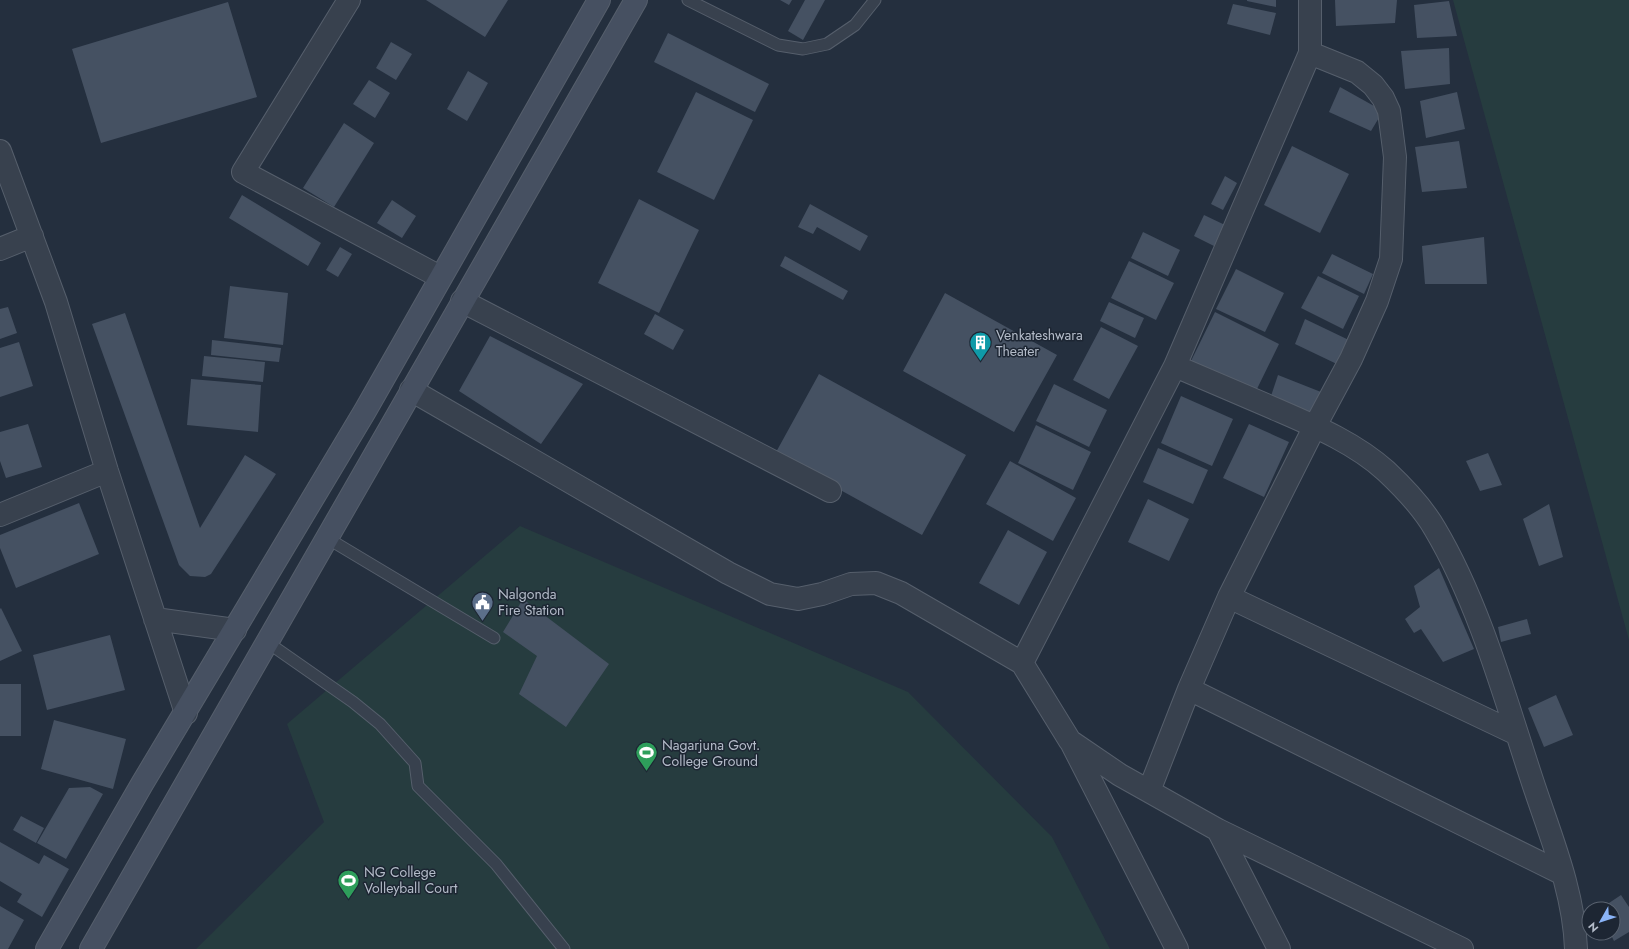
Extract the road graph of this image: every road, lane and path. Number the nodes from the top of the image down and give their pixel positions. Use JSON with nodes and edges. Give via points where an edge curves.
{"nodes":[{"id":1,"x":349,"y":0,"type":"edge"},
{"id":2,"x":599,"y":0,"type":"edge"},
{"id":3,"x":636,"y":0,"type":"edge"},
{"id":4,"x":688,"y":0,"type":"edge"},
{"id":5,"x":875,"y":0,"type":"edge"},
{"id":6,"x":1310,"y":0,"type":"edge"},
{"id":7,"x":1310,"y":53,"type":"junction"},
{"id":8,"x":0,"y":151,"type":"edge"},
{"id":9,"x":32,"y":236,"type":"junction"},
{"id":10,"x":0,"y":249,"type":"edge"},
{"id":11,"x":440,"y":277,"type":"junction"},
{"id":12,"x":462,"y":301,"type":"junction"},
{"id":13,"x":1175,"y":366,"type":"junction"},
{"id":14,"x":411,"y":390,"type":"junction"},
{"id":15,"x":1315,"y":426,"type":"junction"},
{"id":16,"x":107,"y":470,"type":"junction"},
{"id":17,"x":830,"y":491,"type":"dead end"},
{"id":18,"x":0,"y":515,"type":"edge"},
{"id":19,"x":327,"y":538,"type":"junction"},
{"id":20,"x":1229,"y":597,"type":"junction"},
{"id":21,"x":155,"y":619,"type":"junction"},
{"id":22,"x":235,"y":630,"type":"junction"},
{"id":23,"x":494,"y":638,"type":"dead end"},
{"id":24,"x":267,"y":642,"type":"junction"},
{"id":25,"x":1022,"y":663,"type":"junction"},
{"id":26,"x":1189,"y":689,"type":"junction"},
{"id":27,"x":186,"y":713,"type":"junction"},
{"id":28,"x":1517,"y":734,"type":"junction"},
{"id":29,"x":1070,"y":741,"type":"junction"},
{"id":30,"x":1149,"y":792,"type":"junction"},
{"id":31,"x":1218,"y":830,"type":"junction"},
{"id":32,"x":1563,"y":874,"type":"junction"},
{"id":33,"x":1411,"y":924,"type":"junction"},
{"id":34,"x":47,"y":949,"type":"edge"},
{"id":35,"x":91,"y":949,"type":"edge"},
{"id":36,"x":564,"y":949,"type":"edge"},
{"id":37,"x":1177,"y":949,"type":"edge"},
{"id":38,"x":1279,"y":949,"type":"edge"},
{"id":39,"x":1424,"y":949,"type":"edge"},
{"id":40,"x":1462,"y":949,"type":"edge"},
{"id":41,"x":1576,"y":949,"type":"edge"}],
"edges":[{"from":1,"to":11,"type":"street","via":[[243,172]]},
{"from":2,"to":11,"type":"main road"},
{"from":3,"to":12,"type":"main road"},
{"from":4,"to":5,"type":"lane","via":[[778,45],[803,49],[827,44],[855,25]]},
{"from":6,"to":7,"type":"street"},
{"from":7,"to":13,"type":"street"},
{"from":7,"to":15,"type":"street","via":[[1357,72],[1384,98],[1389,111],[1395,157],[1390,259],[1377,301],[1351,359]]},
{"from":8,"to":9,"type":"street"},
{"from":9,"to":10,"type":"street"},
{"from":9,"to":16,"type":"street","via":[[56,302]]},
{"from":11,"to":22,"type":"main road"},
{"from":12,"to":14,"type":"main road"},
{"from":12,"to":17,"type":"street"},
{"from":13,"to":15,"type":"street"},
{"from":13,"to":25,"type":"street"},
{"from":14,"to":19,"type":"main road"},
{"from":14,"to":25,"type":"street","via":[[728,573],[770,594],[798,599],[851,584],[876,583],[901,593]]},
{"from":15,"to":20,"type":"street"},
{"from":15,"to":28,"type":"street","via":[[1357,449],[1385,471],[1434,526],[1452,559],[1475,613]]},
{"from":16,"to":18,"type":"street"},
{"from":16,"to":21,"type":"street"},
{"from":19,"to":23,"type":"lane"},
{"from":19,"to":24,"type":"main road"},
{"from":20,"to":26,"type":"street"},
{"from":20,"to":28,"type":"street"},
{"from":21,"to":22,"type":"street"},
{"from":21,"to":27,"type":"street"},
{"from":22,"to":27,"type":"main road"},
{"from":24,"to":35,"type":"main road"},
{"from":24,"to":36,"type":"lane","via":[[380,724],[415,763],[418,786],[496,864]]},
{"from":25,"to":29,"type":"street"},
{"from":26,"to":30,"type":"street"},
{"from":26,"to":32,"type":"street"},
{"from":27,"to":34,"type":"main road"},
{"from":28,"to":32,"type":"street"},
{"from":29,"to":30,"type":"street","via":[[1120,776]]},
{"from":29,"to":37,"type":"street"},
{"from":30,"to":31,"type":"street"},
{"from":31,"to":33,"type":"street"},
{"from":31,"to":38,"type":"street"},
{"from":32,"to":41,"type":"street","via":[[1576,937]]},
{"from":33,"to":39,"type":"street"},
{"from":33,"to":40,"type":"street"}]}
